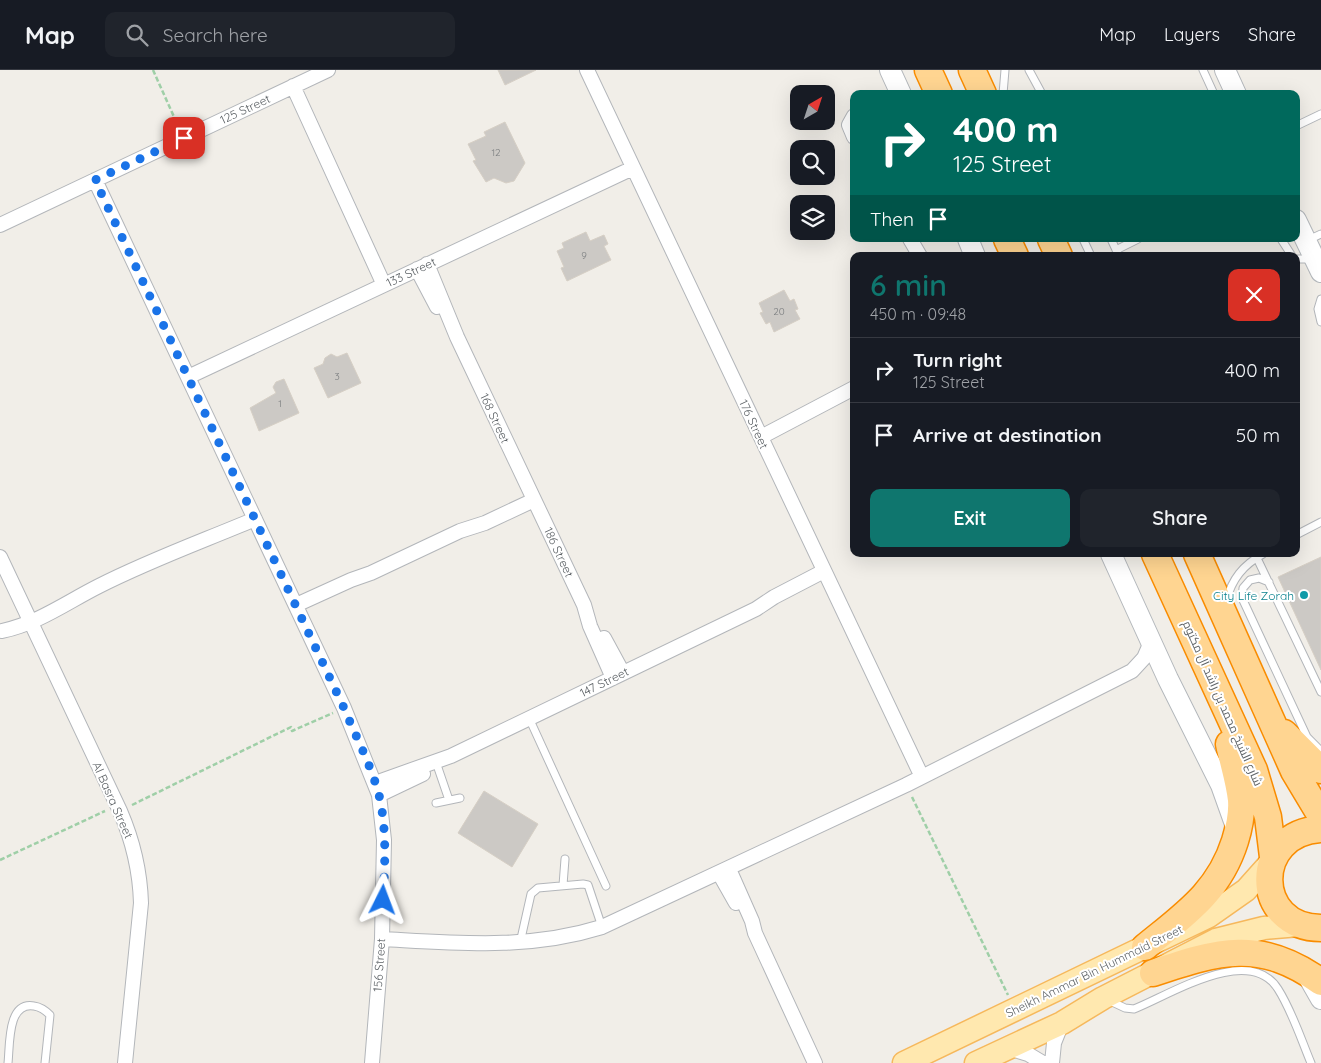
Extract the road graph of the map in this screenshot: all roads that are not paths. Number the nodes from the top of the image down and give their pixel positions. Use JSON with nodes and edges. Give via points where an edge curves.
{"nodes":[{"id":1,"x":328,"y":70,"type":"edge"},
{"id":2,"x":587,"y":70,"type":"edge"},
{"id":3,"x":890,"y":70,"type":"edge"},
{"id":4,"x":928,"y":70,"type":"edge"},
{"id":5,"x":972,"y":70,"type":"edge"},
{"id":6,"x":1005,"y":70,"type":"edge"},
{"id":7,"x":1029,"y":70,"type":"edge"},
{"id":8,"x":1035,"y":70,"type":"edge"},
{"id":9,"x":1203,"y":70,"type":"edge"},
{"id":10,"x":1225,"y":70,"type":"edge"},
{"id":11,"x":1034,"y":79,"type":"junction"},
{"id":12,"x":293,"y":86,"type":"junction"},
{"id":13,"x":896,"y":90,"type":"edge"},
{"id":14,"x":937,"y":90,"type":"edge"},
{"id":15,"x":981,"y":90,"type":"edge"},
{"id":16,"x":1003,"y":90,"type":"edge"},
{"id":17,"x":1040,"y":90,"type":"edge"},
{"id":18,"x":1212,"y":90,"type":"edge"},
{"id":19,"x":1234,"y":90,"type":"edge"},
{"id":20,"x":1321,"y":114,"type":"edge"},
{"id":21,"x":1300,"y":124,"type":"edge"},
{"id":22,"x":634,"y":168,"type":"junction"},
{"id":23,"x":95,"y":180,"type":"junction"},
{"id":24,"x":1300,"y":224,"type":"edge"},
{"id":25,"x":0,"y":225,"type":"edge"},
{"id":26,"x":1314,"y":237,"type":"edge"},
{"id":27,"x":1134,"y":242,"type":"edge"},
{"id":28,"x":1119,"y":252,"type":"edge"},
{"id":29,"x":1311,"y":263,"type":"edge"},
{"id":30,"x":422,"y":267,"type":"junction"},
{"id":31,"x":384,"y":285,"type":"junction"},
{"id":32,"x":1321,"y":299,"type":"edge"},
{"id":33,"x":1321,"y":322,"type":"edge"},
{"id":34,"x":188,"y":376,"type":"junction"},
{"id":35,"x":850,"y":390,"type":"edge"},
{"id":36,"x":759,"y":433,"type":"junction"},
{"id":37,"x":532,"y":495,"type":"junction"},
{"id":38,"x":253,"y":515,"type":"junction"},
{"id":39,"x":1321,"y":522,"type":"edge"},
{"id":40,"x":1300,"y":533,"type":"edge"},
{"id":41,"x":0,"y":557,"type":"edge"},
{"id":42,"x":1112,"y":557,"type":"edge"},
{"id":43,"x":1156,"y":557,"type":"edge"},
{"id":44,"x":1198,"y":557,"type":"edge"},
{"id":45,"x":1256,"y":557,"type":"edge"},
{"id":46,"x":1259,"y":557,"type":"edge"},
{"id":47,"x":826,"y":576,"type":"junction"},
{"id":48,"x":1269,"y":582,"type":"junction"},
{"id":49,"x":298,"y":609,"type":"junction"},
{"id":50,"x":1224,"y":613,"type":"junction"},
{"id":51,"x":29,"y":619,"type":"junction"},
{"id":52,"x":1,"y":631,"type":"edge"},
{"id":53,"x":1151,"y":642,"type":"junction"},
{"id":54,"x":1132,"y":671,"type":"junction"},
{"id":55,"x":618,"y":675,"type":"junction"},
{"id":56,"x":1168,"y":679,"type":"junction"},
{"id":57,"x":1321,"y":692,"type":"edge"},
{"id":58,"x":1226,"y":706,"type":"junction"},
{"id":59,"x":1269,"y":716,"type":"junction"},
{"id":60,"x":529,"y":718,"type":"junction"},
{"id":61,"x":1321,"y":751,"type":"edge"},
{"id":62,"x":451,"y":756,"type":"junction"},
{"id":63,"x":437,"y":765,"type":"junction"},
{"id":64,"x":1321,"y":770,"type":"edge"},
{"id":65,"x":922,"y":777,"type":"junction"},
{"id":66,"x":377,"y":789,"type":"junction"},
{"id":67,"x":460,"y":798,"type":"dead end"},
{"id":68,"x":449,"y":800,"type":"junction"},
{"id":69,"x":436,"y":803,"type":"dead end"},
{"id":70,"x":1321,"y":816,"type":"edge"},
{"id":71,"x":1321,"y":829,"type":"edge"},
{"id":72,"x":1238,"y":832,"type":"junction"},
{"id":73,"x":564,"y":859,"type":"dead end"},
{"id":74,"x":1272,"y":860,"type":"junction"},
{"id":75,"x":724,"y":871,"type":"junction"},
{"id":76,"x":563,"y":885,"type":"junction"},
{"id":77,"x":606,"y":886,"type":"dead end"},
{"id":78,"x":602,"y":927,"type":"junction"},
{"id":79,"x":1313,"y":931,"type":"edge"},
{"id":80,"x":382,"y":939,"type":"junction"},
{"id":81,"x":520,"y":943,"type":"junction"},
{"id":82,"x":1145,"y":948,"type":"junction"},
{"id":83,"x":1152,"y":973,"type":"junction"},
{"id":84,"x":1312,"y":976,"type":"edge"},
{"id":85,"x":1103,"y":998,"type":"junction"},
{"id":86,"x":1321,"y":999,"type":"edge"},
{"id":87,"x":1062,"y":1023,"type":"junction"},
{"id":88,"x":1007,"y":1048,"type":"junction"},
{"id":89,"x":813,"y":1062,"type":"edge"},
{"id":90,"x":8,"y":1063,"type":"edge"},
{"id":91,"x":45,"y":1063,"type":"edge"},
{"id":92,"x":125,"y":1063,"type":"edge"},
{"id":93,"x":372,"y":1063,"type":"edge"},
{"id":94,"x":904,"y":1063,"type":"edge"},
{"id":95,"x":976,"y":1063,"type":"edge"},
{"id":96,"x":1042,"y":1063,"type":"edge"},
{"id":97,"x":1052,"y":1063,"type":"edge"},
{"id":98,"x":1311,"y":1063,"type":"edge"}],
"edges":[{"from":1,"to":12,"type":"street","name":"125 Street"},
{"from":2,"to":22,"type":"street","name":"176 Street"},
{"from":3,"to":13,"type":"street"},
{"from":4,"to":14,"type":"highway"},
{"from":5,"to":15,"type":"highway"},
{"from":6,"to":16,"type":"lane"},
{"from":7,"to":11,"type":"lane"},
{"from":8,"to":11,"type":"lane"},
{"from":9,"to":18,"type":"lane"},
{"from":10,"to":19,"type":"street"},
{"from":11,"to":17,"type":"lane"},
{"from":12,"to":23,"type":"street","name":"125 Street"},
{"from":12,"to":31,"type":"street"},
{"from":20,"to":21,"type":"lane"},
{"from":22,"to":30,"type":"street","name":"133 Street"},
{"from":22,"to":36,"type":"street","name":"176 Street"},
{"from":23,"to":25,"type":"street","name":"125 Street"},
{"from":23,"to":34,"type":"street","name":"156 Street"},
{"from":24,"to":26,"type":"street"},
{"from":26,"to":29,"type":"street"},
{"from":27,"to":28,"type":"lane"},
{"from":30,"to":31,"type":"street","name":"133 Street"},
{"from":30,"to":37,"type":"street","name":"168 Street"},
{"from":31,"to":34,"type":"street","name":"133 Street"},
{"from":32,"to":33,"type":"lane","via":[[1318,308]]},
{"from":34,"to":38,"type":"street","name":"156 Street"},
{"from":35,"to":36,"type":"street"},
{"from":36,"to":47,"type":"street","name":"176 Street"},
{"from":37,"to":49,"type":"street","via":[[485,522]]},
{"from":37,"to":55,"type":"street","name":"186 Street","via":[[584,606],[590,626]]},
{"from":38,"to":49,"type":"street","name":"156 Street"},
{"from":38,"to":51,"type":"street","via":[[205,540],[78,592]]},
{"from":39,"to":40,"type":"lane"},
{"from":41,"to":51,"type":"street","name":"Al Basra Street"},
{"from":42,"to":53,"type":"street"},
{"from":43,"to":58,"type":"highway","name":"شارع الشيخ محمد بن راشد آل مكتوم"},
{"from":44,"to":50,"type":"highway"},
{"from":45,"to":50,"type":"lane","via":[[1236,576]]},
{"from":46,"to":48,"type":"lane"},
{"from":47,"to":55,"type":"street","name":"147 Street","via":[[777,603],[756,609]]},
{"from":47,"to":65,"type":"street","name":"176 Street"},
{"from":48,"to":57,"type":"lane"},
{"from":48,"to":61,"type":"lane","via":[[1259,578],[1250,580],[1243,588],[1242,598],[1307,737]]},
{"from":49,"to":66,"type":"street","name":"156 Street"},
{"from":50,"to":59,"type":"highway"},
{"from":51,"to":52,"type":"street"},
{"from":51,"to":92,"type":"street","name":"Al Basra Street","via":[[134,846],[141,903]]},
{"from":53,"to":54,"type":"street","via":[[1144,658]]},
{"from":53,"to":56,"type":"street"},
{"from":54,"to":56,"type":"street","via":[[1151,671]]},
{"from":54,"to":65,"type":"street"},
{"from":55,"to":60,"type":"street","name":"147 Street"},
{"from":56,"to":72,"type":"street","via":[[1221,785]]},
{"from":58,"to":72,"type":"highway","via":[[1228,737],[1241,802]]},
{"from":58,"to":74,"type":"highway","name":"شارع الشيخ محمد بن راشد آل مكتوم","via":[[1263,794]]},
{"from":59,"to":64,"type":"highway"},
{"from":59,"to":70,"type":"highway","via":[[1302,788]]},
{"from":60,"to":62,"type":"street","name":"147 Street"},
{"from":60,"to":77,"type":"lane"},
{"from":62,"to":63,"type":"street","name":"147 Street"},
{"from":62,"to":66,"type":"street","name":"147 Street"},
{"from":63,"to":66,"type":"street","name":"147 Street"},
{"from":63,"to":68,"type":"lane"},
{"from":65,"to":75,"type":"street"},
{"from":66,"to":80,"type":"street","name":"156 Street","via":[[385,861]]},
{"from":67,"to":68,"type":"lane"},
{"from":68,"to":69,"type":"lane"},
{"from":71,"to":74,"type":"highway","via":[[1298,834],[1279,848]]},
{"from":72,"to":82,"type":"highway","via":[[1216,884]]},
{"from":73,"to":76,"type":"lane"},
{"from":74,"to":79,"type":"highway","name":"شارع الشيخ محمد بن راشد آل مكتوم","via":[[1269,881],[1279,910]]},
{"from":74,"to":82,"type":"main road","name":"Sheikh Ammar Bin Hummaid Street","via":[[1259,878],[1222,908]]},
{"from":75,"to":78,"type":"street"},
{"from":75,"to":89,"type":"street","via":[[752,921]]},
{"from":76,"to":78,"type":"lane","via":[[583,884],[589,887]]},
{"from":76,"to":81,"type":"lane","via":[[533,891]]},
{"from":78,"to":81,"type":"street","via":[[562,938]]},
{"from":79,"to":83,"type":"main road","name":"Sheikh Ammar Bin Hummaid Street","via":[[1264,928],[1231,934]]},
{"from":80,"to":81,"type":"street"},
{"from":80,"to":93,"type":"street","name":"156 Street"},
{"from":82,"to":94,"type":"main road","name":"Sheikh Ammar Bin Hummaid Street"},
{"from":83,"to":84,"type":"highway","via":[[1197,958],[1253,953],[1278,957]]},
{"from":83,"to":85,"type":"main road","name":"Sheikh Ammar Bin Hummaid Street"},
{"from":84,"to":86,"type":"street"},
{"from":85,"to":87,"type":"main road","name":"Sheikh Ammar Bin Hummaid Street"},
{"from":85,"to":98,"type":"lane","via":[[1134,1009],[1212,975],[1256,972],[1278,989]]},
{"from":87,"to":88,"type":"main road","name":"Sheikh Ammar Bin Hummaid Street"},
{"from":87,"to":97,"type":"street","via":[[1054,1043]]},
{"from":88,"to":95,"type":"main road","name":"Sheikh Ammar Bin Hummaid Street"},
{"from":88,"to":96,"type":"street","via":[[1028,1054]]},
{"from":90,"to":91,"type":"lane","via":[[15,1013],[30,1005],[39,1007],[50,1016]]}]}
